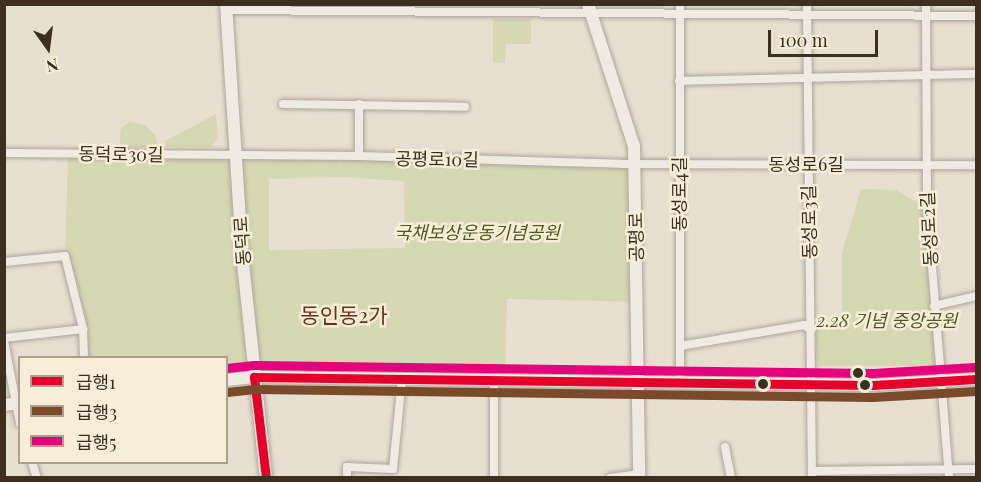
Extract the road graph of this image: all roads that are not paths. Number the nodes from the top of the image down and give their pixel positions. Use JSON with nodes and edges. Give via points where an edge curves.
{"nodes":[{"id":1,"x":807,"y":4,"type":"edge"},
{"id":2,"x":926,"y":4,"type":"edge"},
{"id":3,"x":227,"y":7,"type":"edge"},
{"id":4,"x":417,"y":7,"type":"edge"},
{"id":5,"x":590,"y":8,"type":"edge"},
{"id":6,"x":680,"y":9,"type":"edge"},
{"id":7,"x":807,"y":15,"type":"junction"},
{"id":8,"x":926,"y":15,"type":"junction"},
{"id":9,"x":976,"y":16,"type":"edge"},
{"id":10,"x":976,"y":74,"type":"edge"},
{"id":11,"x":926,"y":75,"type":"junction"},
{"id":12,"x":808,"y":78,"type":"junction"},
{"id":13,"x":679,"y":81,"type":"junction"},
{"id":14,"x":283,"y":104,"type":"dead end"},
{"id":15,"x":359,"y":104,"type":"junction"},
{"id":16,"x":465,"y":107,"type":"dead end"},
{"id":17,"x":4,"y":153,"type":"edge"},
{"id":18,"x":359,"y":156,"type":"junction"},
{"id":19,"x":238,"y":157,"type":"junction"},
{"id":20,"x":635,"y":163,"type":"junction"},
{"id":21,"x":808,"y":164,"type":"junction"},
{"id":22,"x":679,"y":165,"type":"junction"},
{"id":23,"x":926,"y":165,"type":"junction"},
{"id":24,"x":976,"y":165,"type":"edge"},
{"id":25,"x":4,"y":262,"type":"edge"},
{"id":26,"x":976,"y":296,"type":"edge"},
{"id":27,"x":934,"y":306,"type":"junction"},
{"id":28,"x":83,"y":329,"type":"junction"},
{"id":29,"x":811,"y":330,"type":"junction"},
{"id":30,"x":4,"y":339,"type":"edge"},
{"id":31,"x":680,"y":346,"type":"junction"},
{"id":32,"x":84,"y":356,"type":"edge"},
{"id":33,"x":254,"y":377,"type":"junction"},
{"id":34,"x":402,"y":379,"type":"junction"},
{"id":35,"x":976,"y":379,"type":"edge"},
{"id":36,"x":228,"y":380,"type":"edge"},
{"id":37,"x":494,"y":380,"type":"junction"},
{"id":38,"x":940,"y":383,"type":"junction"},
{"id":39,"x":639,"y":384,"type":"junction"},
{"id":40,"x":680,"y":384,"type":"junction"},
{"id":41,"x":811,"y":384,"type":"junction"},
{"id":42,"x":13,"y":404,"type":"edge"},
{"id":43,"x":725,"y":447,"type":"dead end"},
{"id":44,"x":976,"y":468,"type":"edge"},
{"id":45,"x":948,"y":473,"type":"edge"},
{"id":46,"x":812,"y":474,"type":"edge"},
{"id":47,"x":639,"y":476,"type":"edge"},
{"id":48,"x":266,"y":477,"type":"edge"},
{"id":49,"x":346,"y":477,"type":"edge"},
{"id":50,"x":494,"y":477,"type":"edge"},
{"id":51,"x":610,"y":477,"type":"edge"},
{"id":52,"x":731,"y":477,"type":"edge"}],
"edges":[{"from":1,"to":7,"type":"street","name":"동성로3길"},
{"from":2,"to":8,"type":"street","name":"동성로2길"},
{"from":3,"to":4,"type":"street"},
{"from":3,"to":19,"type":"main road","name":"동덕로"},
{"from":4,"to":5,"type":"street"},
{"from":5,"to":6,"type":"street"},
{"from":5,"to":20,"type":"main road","name":"공평로","via":[[634,146]]},
{"from":6,"to":7,"type":"street"},
{"from":6,"to":13,"type":"street","name":"동성로4길"},
{"from":7,"to":8,"type":"street"},
{"from":7,"to":12,"type":"street","name":"동성로3길"},
{"from":8,"to":9,"type":"street"},
{"from":8,"to":11,"type":"street","name":"동성로2길"},
{"from":10,"to":11,"type":"street"},
{"from":11,"to":12,"type":"street"},
{"from":11,"to":23,"type":"street","name":"동성로2길"},
{"from":12,"to":13,"type":"street"},
{"from":12,"to":21,"type":"street","name":"동성로3길"},
{"from":13,"to":22,"type":"street","name":"동성로4길"},
{"from":14,"to":15,"type":"street"},
{"from":15,"to":16,"type":"street"},
{"from":15,"to":18,"type":"street"},
{"from":17,"to":19,"type":"street","name":"동덕로30길"},
{"from":18,"to":19,"type":"street","name":"공평로10길"},
{"from":18,"to":20,"type":"street","name":"공평로10길"},
{"from":19,"to":33,"type":"main road","name":"동덕로","via":[[242,254]]},
{"from":20,"to":22,"type":"street","name":"동성로6길"},
{"from":20,"to":39,"type":"main road","name":"공평로"},
{"from":21,"to":22,"type":"street","name":"동성로6길"},
{"from":21,"to":23,"type":"street","name":"동성로6길"},
{"from":21,"to":29,"type":"street","name":"동성로3길"},
{"from":22,"to":31,"type":"street","name":"동성로4길"},
{"from":23,"to":24,"type":"street","name":"동성로6길"},
{"from":23,"to":27,"type":"street","name":"동성로2길"},
{"from":25,"to":28,"type":"street","via":[[65,256]]},
{"from":26,"to":27,"type":"street"},
{"from":27,"to":38,"type":"street","name":"동성로2길"},
{"from":28,"to":30,"type":"street"},
{"from":28,"to":32,"type":"street"},
{"from":29,"to":31,"type":"street","via":[[804,325]]},
{"from":29,"to":41,"type":"street","name":"동성로3길"},
{"from":30,"to":42,"type":"street"},
{"from":31,"to":40,"type":"street","name":"동성로4길"},
{"from":33,"to":34,"type":"main road"},
{"from":33,"to":36,"type":"main road"},
{"from":33,"to":48,"type":"main road","name":"동덕로"},
{"from":34,"to":37,"type":"main road"},
{"from":34,"to":49,"type":"street","via":[[393,469],[347,467]]},
{"from":35,"to":38,"type":"main road"},
{"from":37,"to":39,"type":"main road"},
{"from":37,"to":50,"type":"street"},
{"from":38,"to":41,"type":"main road"},
{"from":38,"to":45,"type":"street","name":"동성로2길"},
{"from":39,"to":40,"type":"main road"},
{"from":39,"to":47,"type":"main road","name":"공평로"},
{"from":40,"to":41,"type":"main road"},
{"from":41,"to":46,"type":"street","name":"동성로3길"},
{"from":43,"to":52,"type":"street"},
{"from":44,"to":45,"type":"street"},
{"from":45,"to":46,"type":"street"},
{"from":47,"to":51,"type":"street"}]}
